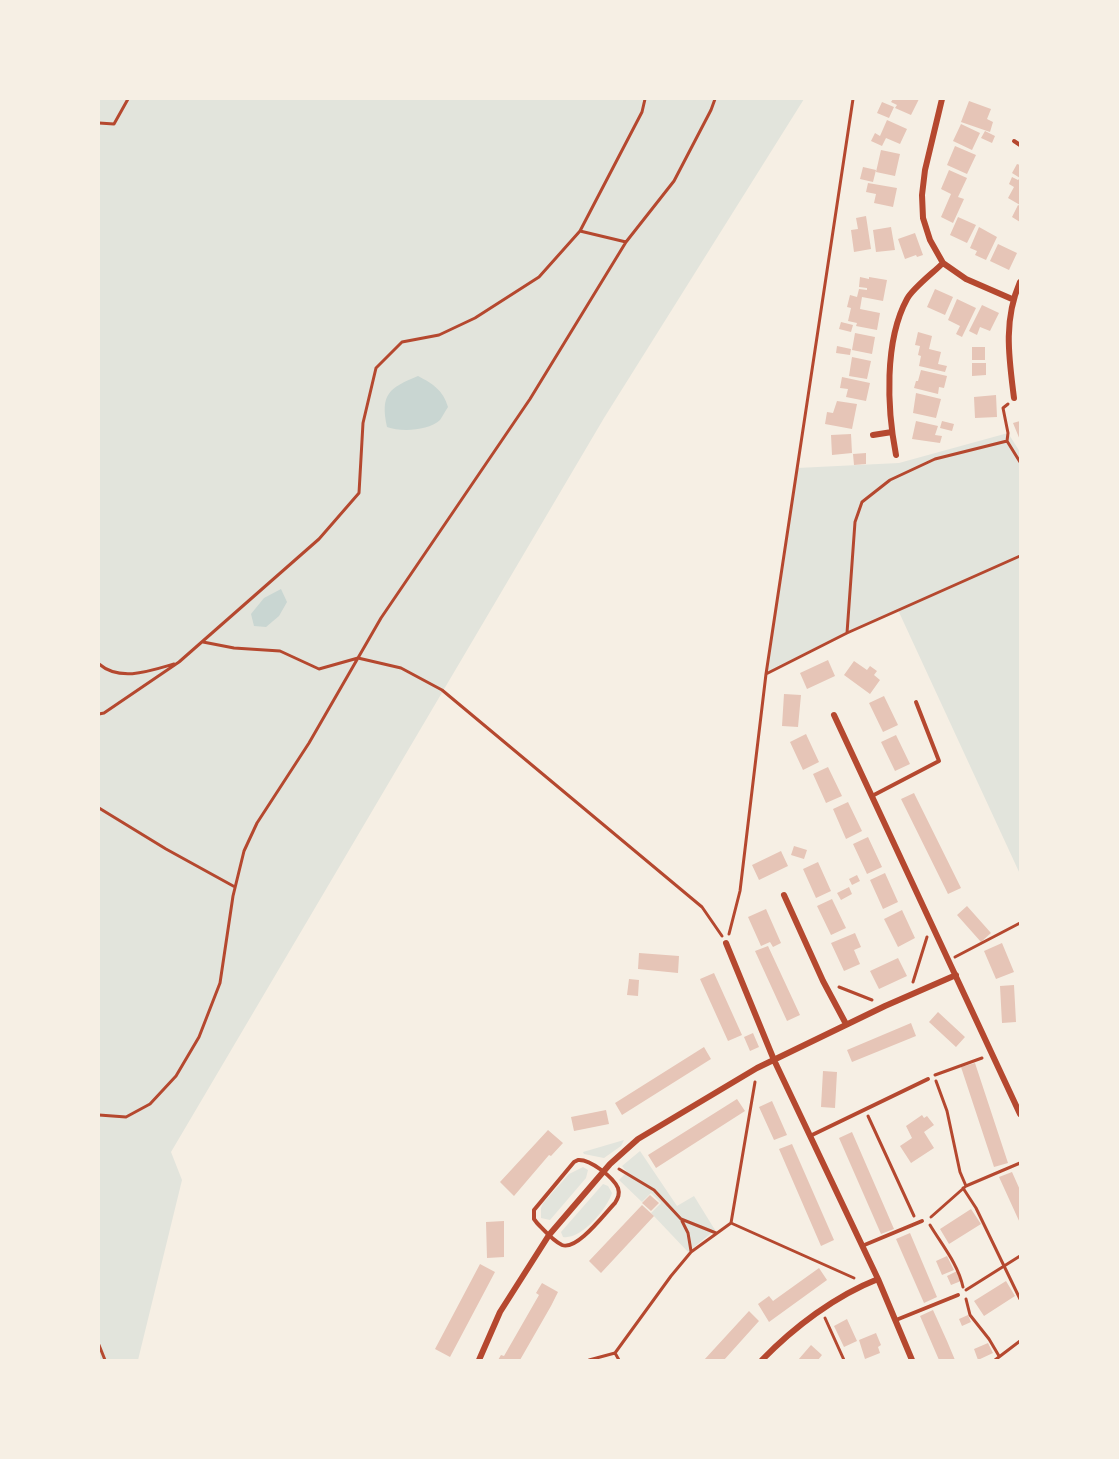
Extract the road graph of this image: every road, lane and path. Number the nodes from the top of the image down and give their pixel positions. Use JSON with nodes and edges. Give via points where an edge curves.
{"nodes":[{"id":1,"x":128,"y":99,"type":"edge"},
{"id":2,"x":645,"y":99,"type":"edge"},
{"id":3,"x":715,"y":99,"type":"edge"},
{"id":4,"x":853,"y":99,"type":"edge"},
{"id":5,"x":942,"y":99,"type":"edge"},
{"id":6,"x":99,"y":123,"type":"edge"},
{"id":7,"x":1014,"y":141,"type":"dead end"},
{"id":8,"x":1020,"y":145,"type":"edge"},
{"id":9,"x":580,"y":231,"type":"junction"},
{"id":10,"x":626,"y":242,"type":"junction"},
{"id":11,"x":943,"y":263,"type":"junction"},
{"id":12,"x":1020,"y":282,"type":"edge"},
{"id":13,"x":1012,"y":299,"type":"junction"},
{"id":14,"x":1014,"y":398,"type":"joint"},
{"id":15,"x":892,"y":432,"type":"junction"},
{"id":16,"x":873,"y":435,"type":"dead end"},
{"id":17,"x":1007,"y":441,"type":"junction"},
{"id":18,"x":896,"y":455,"type":"dead end"},
{"id":19,"x":1020,"y":462,"type":"edge"},
{"id":20,"x":1020,"y":556,"type":"edge"},
{"id":21,"x":846,"y":633,"type":"junction"},
{"id":22,"x":202,"y":642,"type":"junction"},
{"id":23,"x":358,"y":658,"type":"junction"},
{"id":24,"x":179,"y":662,"type":"junction"},
{"id":25,"x":99,"y":664,"type":"edge"},
{"id":26,"x":766,"y":674,"type":"junction"},
{"id":27,"x":916,"y":702,"type":"dead end"},
{"id":28,"x":99,"y":714,"type":"edge"},
{"id":29,"x":834,"y":716,"type":"dead end"},
{"id":30,"x":872,"y":796,"type":"junction"},
{"id":31,"x":99,"y":808,"type":"edge"},
{"id":32,"x":235,"y":886,"type":"junction"},
{"id":33,"x":784,"y":895,"type":"dead end"},
{"id":34,"x":1020,"y":923,"type":"edge"},
{"id":35,"x":931,"y":925,"type":"junction"},
{"id":36,"x":726,"y":943,"type":"junction"},
{"id":37,"x":949,"y":960,"type":"junction"},
{"id":38,"x":956,"y":975,"type":"junction"},
{"id":39,"x":823,"y":981,"type":"junction"},
{"id":40,"x":908,"y":995,"type":"junction"},
{"id":41,"x":885,"y":1005,"type":"junction"},
{"id":42,"x":846,"y":1024,"type":"junction"},
{"id":43,"x":993,"y":1054,"type":"junction"},
{"id":44,"x":774,"y":1060,"type":"junction"},
{"id":45,"x":757,"y":1068,"type":"junction"},
{"id":46,"x":934,"y":1075,"type":"junction"},
{"id":47,"x":928,"y":1079,"type":"joint"},
{"id":48,"x":865,"y":1109,"type":"junction"},
{"id":49,"x":1020,"y":1114,"type":"edge"},
{"id":50,"x":99,"y":1115,"type":"edge"},
{"id":51,"x":810,"y":1136,"type":"junction"},
{"id":52,"x":1020,"y":1163,"type":"edge"},
{"id":53,"x":610,"y":1164,"type":"junction"},
{"id":54,"x":603,"y":1172,"type":"junction"},
{"id":55,"x":965,"y":1187,"type":"junction"},
{"id":56,"x":681,"y":1219,"type":"junction"},
{"id":57,"x":919,"y":1222,"type":"joint"},
{"id":58,"x":731,"y":1223,"type":"junction"},
{"id":59,"x":716,"y":1233,"type":"junction"},
{"id":60,"x":549,"y":1235,"type":"junction"},
{"id":61,"x":862,"y":1246,"type":"junction"},
{"id":62,"x":692,"y":1252,"type":"junction"},
{"id":63,"x":1020,"y":1256,"type":"edge"},
{"id":64,"x":1003,"y":1265,"type":"junction"},
{"id":65,"x":878,"y":1279,"type":"junction"},
{"id":66,"x":866,"y":1284,"type":"junction"},
{"id":67,"x":964,"y":1291,"type":"junction"},
{"id":68,"x":958,"y":1295,"type":"dead end"},
{"id":69,"x":1020,"y":1299,"type":"edge"},
{"id":70,"x":821,"y":1310,"type":"junction"},
{"id":71,"x":895,"y":1320,"type":"junction"},
{"id":72,"x":1020,"y":1341,"type":"edge"},
{"id":73,"x":99,"y":1345,"type":"edge"},
{"id":74,"x":615,"y":1353,"type":"junction"},
{"id":75,"x":999,"y":1356,"type":"junction"},
{"id":76,"x":105,"y":1360,"type":"edge"},
{"id":77,"x":479,"y":1360,"type":"edge"},
{"id":78,"x":589,"y":1360,"type":"edge"},
{"id":79,"x":619,"y":1360,"type":"edge"},
{"id":80,"x":762,"y":1360,"type":"edge"},
{"id":81,"x":844,"y":1360,"type":"edge"},
{"id":82,"x":911,"y":1360,"type":"edge"},
{"id":83,"x":994,"y":1360,"type":"edge"}],
"edges":[{"from":1,"to":6,"type":"path","via":[[114,124]]},
{"from":2,"to":9,"type":"path"},
{"from":3,"to":10,"type":"path","via":[[674,181]]},
{"from":4,"to":26,"type":"path"},
{"from":5,"to":11,"type":"street","via":[[922,195],[923,218]]},
{"from":7,"to":8,"type":"lane"},
{"from":9,"to":10,"type":"path"},
{"from":9,"to":22,"type":"path","via":[[539,277],[457,327],[402,342],[376,368],[363,423],[359,493],[319,539]]},
{"from":10,"to":23,"type":"path","via":[[530,399]]},
{"from":11,"to":13,"type":"street","via":[[966,279]]},
{"from":11,"to":15,"type":"street","via":[[908,297],[897,326],[890,386]]},
{"from":12,"to":13,"type":"street"},
{"from":13,"to":14,"type":"street","via":[[1009,355]]},
{"from":14,"to":17,"type":"path","via":[[1003,408]]},
{"from":15,"to":16,"type":"street"},
{"from":15,"to":18,"type":"street"},
{"from":17,"to":19,"type":"path"},
{"from":17,"to":21,"type":"path","via":[[935,459],[890,480],[862,502],[855,522]]},
{"from":20,"to":21,"type":"path"},
{"from":21,"to":26,"type":"path"},
{"from":22,"to":23,"type":"path","via":[[280,651],[319,669]]},
{"from":22,"to":24,"type":"path"},
{"from":23,"to":32,"type":"path","via":[[257,823],[244,851]]},
{"from":23,"to":36,"type":"path","via":[[401,668],[442,690],[702,907]]},
{"from":24,"to":25,"type":"path","via":[[142,673],[109,672]]},
{"from":24,"to":28,"type":"path"},
{"from":26,"to":36,"type":"path","via":[[740,891]]},
{"from":27,"to":30,"type":"lane","via":[[939,761]]},
{"from":29,"to":30,"type":"street"},
{"from":30,"to":35,"type":"street"},
{"from":31,"to":32,"type":"path"},
{"from":32,"to":50,"type":"path","via":[[220,983],[199,1037],[176,1076],[150,1104],[126,1117]]},
{"from":33,"to":39,"type":"street"},
{"from":34,"to":37,"type":"path"},
{"from":35,"to":37,"type":"street"},
{"from":35,"to":40,"type":"path"},
{"from":36,"to":44,"type":"street"},
{"from":37,"to":38,"type":"street"},
{"from":38,"to":40,"type":"street"},
{"from":38,"to":43,"type":"street"},
{"from":39,"to":41,"type":"path"},
{"from":39,"to":42,"type":"street"},
{"from":40,"to":41,"type":"street"},
{"from":41,"to":42,"type":"street"},
{"from":42,"to":44,"type":"street"},
{"from":43,"to":46,"type":"path"},
{"from":43,"to":49,"type":"street"},
{"from":44,"to":45,"type":"street"},
{"from":44,"to":51,"type":"street"},
{"from":45,"to":53,"type":"street","via":[[638,1139]]},
{"from":45,"to":58,"type":"path"},
{"from":46,"to":47,"type":"path"},
{"from":46,"to":55,"type":"path"},
{"from":47,"to":48,"type":"lane"},
{"from":48,"to":51,"type":"lane"},
{"from":48,"to":57,"type":"path"},
{"from":51,"to":61,"type":"street"},
{"from":52,"to":55,"type":"path"},
{"from":53,"to":54,"type":"street"},
{"from":53,"to":56,"type":"path","via":[[654,1190]]},
{"from":54,"to":60,"type":"street"},
{"from":54,"to":60,"type":"lane","via":[[618,1190],[615,1203],[577,1243],[561,1244]]},
{"from":54,"to":60,"type":"lane","via":[[586,1160],[578,1160],[536,1206],[534,1219]]},
{"from":55,"to":64,"type":"path"},
{"from":55,"to":67,"type":"path","via":[[927,1221],[953,1260]]},
{"from":56,"to":59,"type":"path"},
{"from":56,"to":62,"type":"path"},
{"from":57,"to":61,"type":"lane"},
{"from":58,"to":59,"type":"path"},
{"from":58,"to":66,"type":"path"},
{"from":59,"to":62,"type":"path"},
{"from":60,"to":77,"type":"street","via":[[500,1312]]},
{"from":61,"to":65,"type":"street"},
{"from":62,"to":74,"type":"path"},
{"from":63,"to":64,"type":"path"},
{"from":64,"to":67,"type":"path"},
{"from":64,"to":69,"type":"path"},
{"from":65,"to":66,"type":"street"},
{"from":65,"to":71,"type":"street"},
{"from":66,"to":70,"type":"street"},
{"from":67,"to":75,"type":"path","via":[[970,1315]]},
{"from":68,"to":71,"type":"lane"},
{"from":70,"to":80,"type":"street"},
{"from":70,"to":81,"type":"path"},
{"from":71,"to":82,"type":"street"},
{"from":72,"to":75,"type":"path"},
{"from":73,"to":76,"type":"path"},
{"from":74,"to":78,"type":"path"},
{"from":74,"to":79,"type":"path"},
{"from":75,"to":83,"type":"path"}]}
